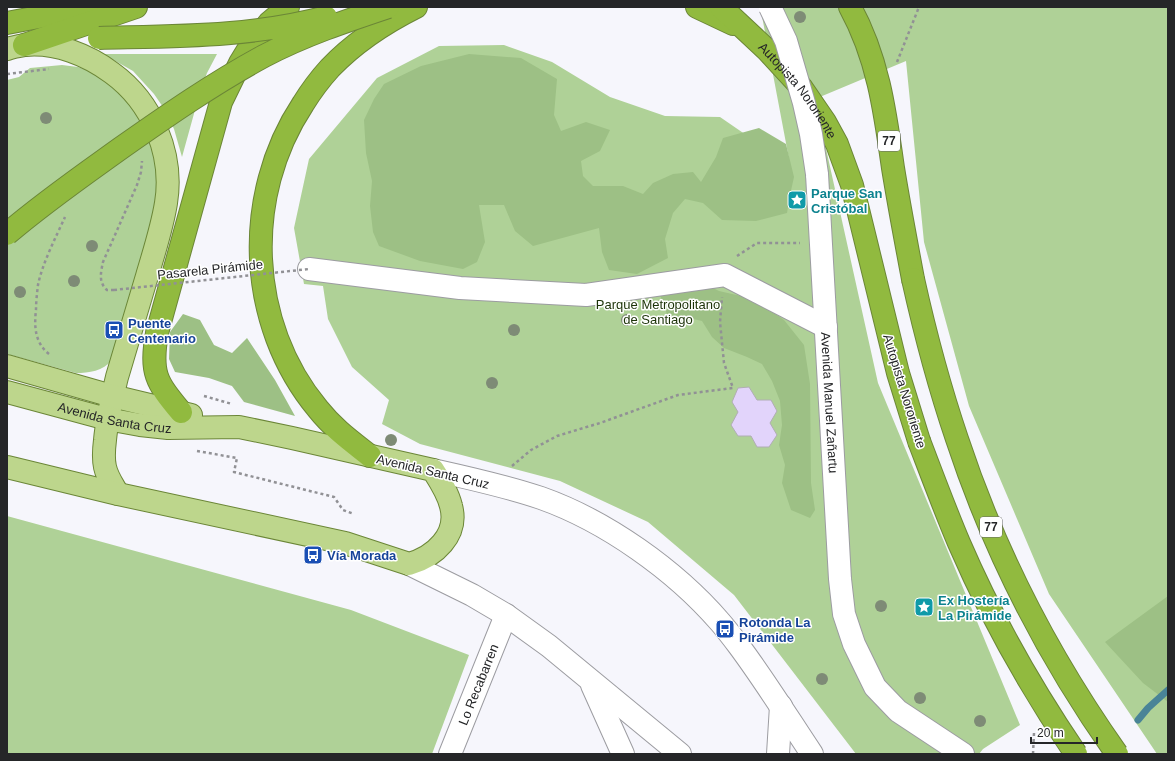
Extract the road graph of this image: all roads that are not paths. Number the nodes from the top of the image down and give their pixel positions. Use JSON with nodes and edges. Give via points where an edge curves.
{"nodes":[{"id":1,"x":91,"y":7,"type":"edge"},
{"id":2,"x":136,"y":7,"type":"edge"},
{"id":3,"x":288,"y":7,"type":"edge"},
{"id":4,"x":368,"y":7,"type":"edge"},
{"id":5,"x":388,"y":7,"type":"edge"},
{"id":6,"x":416,"y":7,"type":"edge"},
{"id":7,"x":697,"y":7,"type":"edge"},
{"id":8,"x":721,"y":7,"type":"edge"},
{"id":9,"x":770,"y":7,"type":"edge"},
{"id":10,"x":850,"y":7,"type":"edge"},
{"id":11,"x":16,"y":21,"type":"edge"},
{"id":12,"x":746,"y":31,"type":"junction"},
{"id":13,"x":22,"y":46,"type":"edge"},
{"id":14,"x":7,"y":234,"type":"edge"},
{"id":15,"x":309,"y":269,"type":"road end"},
{"id":16,"x":826,"y":326,"type":"junction"},
{"id":17,"x":7,"y":366,"type":"edge"},
{"id":18,"x":7,"y":392,"type":"edge"},
{"id":19,"x":112,"y":396,"type":"junction"},
{"id":20,"x":181,"y":412,"type":"junction"},
{"id":21,"x":107,"y":419,"type":"junction"},
{"id":22,"x":239,"y":427,"type":"junction"},
{"id":23,"x":370,"y":456,"type":"junction"},
{"id":24,"x":7,"y":467,"type":"edge"},
{"id":25,"x":432,"y":470,"type":"junction"},
{"id":26,"x":118,"y":494,"type":"junction"},
{"id":27,"x":409,"y":564,"type":"junction"},
{"id":28,"x":506,"y":615,"type":"junction"},
{"id":29,"x":590,"y":680,"type":"junction"},
{"id":30,"x":781,"y":706,"type":"junction"},
{"id":31,"x":450,"y":754,"type":"edge"},
{"id":32,"x":623,"y":754,"type":"edge"},
{"id":33,"x":680,"y":754,"type":"edge"},
{"id":34,"x":778,"y":754,"type":"edge"},
{"id":35,"x":812,"y":754,"type":"edge"},
{"id":36,"x":963,"y":754,"type":"edge"},
{"id":37,"x":1076,"y":754,"type":"edge"},
{"id":38,"x":1117,"y":754,"type":"edge"}],
"edges":[{"from":1,"to":11,"type":"highway"},
{"from":2,"to":13,"type":"highway"},
{"from":3,"to":20,"type":"highway","via":[[269,23],[251,45],[221,102],[157,333],[154,349],[156,376]]},
{"from":4,"to":13,"type":"highway","bridge":true,"via":[[255,31],[99,38]]},
{"from":5,"to":14,"type":"highway","bridge":true,"via":[[292,43],[213,85],[48,200]]},
{"from":6,"to":23,"type":"highway","via":[[372,32],[350,49],[311,91],[296,115],[275,160],[265,194],[261,222],[262,279],[267,307],[287,361],[317,409],[336,430]]},
{"from":7,"to":12,"type":"highway"},
{"from":8,"to":12,"type":"highway"},
{"from":9,"to":16,"type":"street","name":"Avenida Manuel Zañartu","bridge":true,"via":[[786,41],[811,134],[817,174]]},
{"from":10,"to":38,"type":"highway","number":"77","bridge":true,"via":[[870,54],[878,81],[913,278],[947,409],[969,472],[1020,589],[1088,712]]},
{"from":12,"to":37,"type":"highway","name":"Autopista Nororiente","bridge":true,"via":[[801,87],[837,144],[852,185],[898,373],[945,510],[987,603],[1026,674]]},
{"from":13,"to":19,"type":"main road","via":[[61,48],[102,65],[134,93],[156,127],[163,146],[168,183],[160,234]]},
{"from":15,"to":16,"type":"street","via":[[460,288],[586,295],[725,275]]},
{"from":16,"to":36,"type":"street","name":"Avenida Manuel Zañartu","via":[[844,614],[854,644],[875,687],[898,712]]},
{"from":17,"to":19,"type":"main road"},
{"from":18,"to":21,"type":"main road","name":"Avenida Santa Cruz"},
{"from":19,"to":20,"type":"main road"},
{"from":19,"to":21,"type":"main road"},
{"from":20,"to":22,"type":"main road"},
{"from":21,"to":22,"type":"main road","name":"Avenida Santa Cruz","via":[[168,428]]},
{"from":21,"to":26,"type":"main road","via":[[105,466]]},
{"from":22,"to":23,"type":"main road","name":"Avenida Santa Cruz"},
{"from":23,"to":25,"type":"main road","name":"Avenida Santa Cruz"},
{"from":24,"to":26,"type":"main road"},
{"from":25,"to":27,"type":"main road","via":[[442,484],[451,505],[451,526],[449,534],[436,551]]},
{"from":25,"to":30,"type":"street","name":"Avenida Santa Cruz","via":[[542,498],[602,526],[634,547],[664,568],[720,622]]},
{"from":26,"to":27,"type":"main road","via":[[345,543]]},
{"from":27,"to":28,"type":"street"},
{"from":28,"to":29,"type":"street"},
{"from":28,"to":31,"type":"street","name":"Lo Recabarren"},
{"from":29,"to":32,"type":"street"},
{"from":29,"to":33,"type":"street"},
{"from":30,"to":34,"type":"street"},
{"from":30,"to":35,"type":"street","name":"Avenida Santa Cruz"}]}
